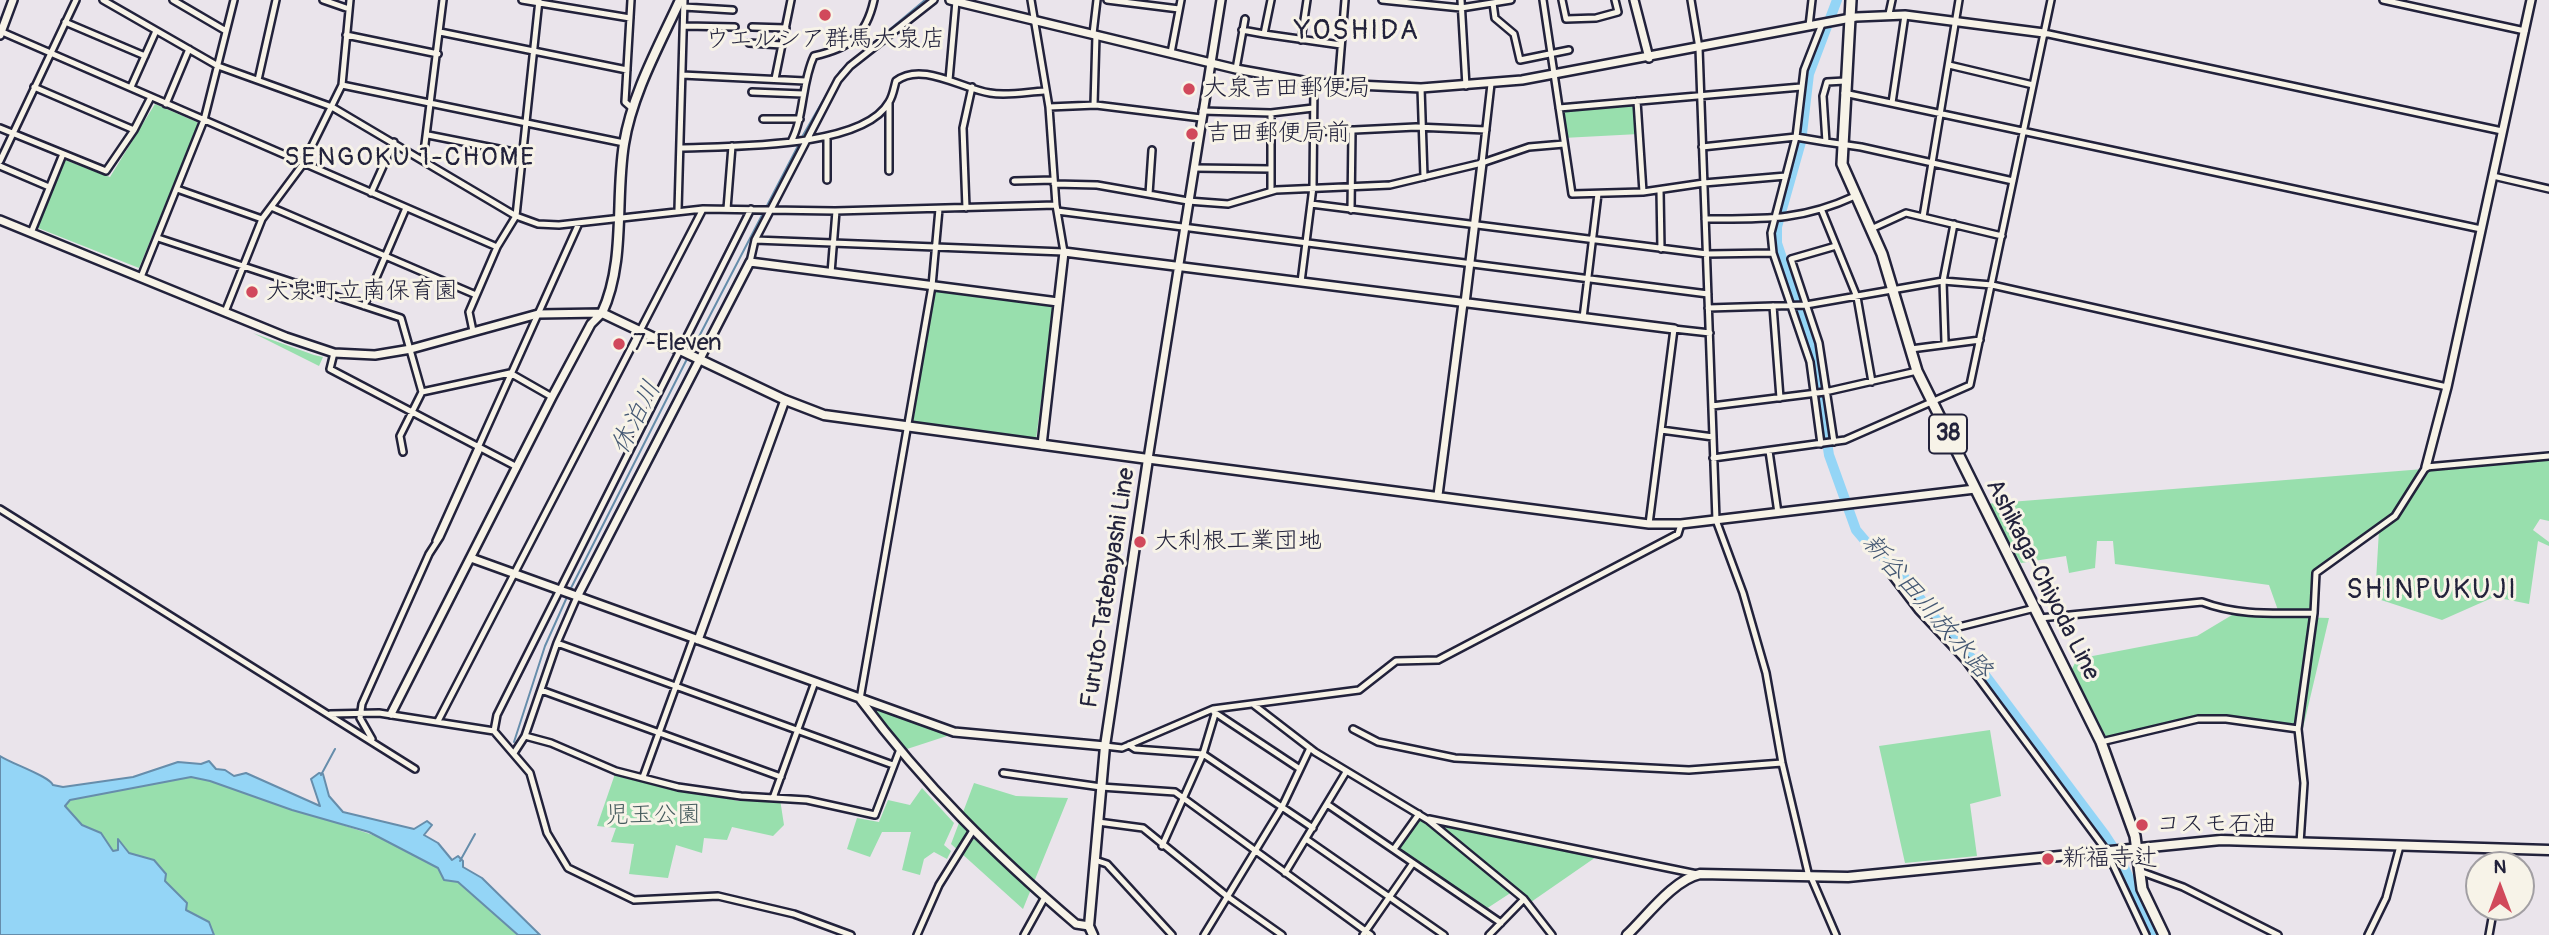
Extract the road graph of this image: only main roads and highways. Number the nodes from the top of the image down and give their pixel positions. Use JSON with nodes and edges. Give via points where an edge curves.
{"nodes":[{"id":1,"x":1851,"y":0,"type":"edge"},
{"id":2,"x":683,"y":2,"type":"edge"},
{"id":3,"x":2137,"y":847,"type":"junction"},
{"id":4,"x":2549,"y":850,"type":"edge"},
{"id":5,"x":1093,"y":935,"type":"edge"},
{"id":6,"x":1628,"y":935,"type":"edge"},
{"id":7,"x":2164,"y":935,"type":"edge"}],
"edges":[{"from":1,"to":3,"type":"main road","name":"Ashikaga-Chiyoda Line","number":"38","via":[[1842,164],[1894,290],[1917,371],[2101,743]]},
{"from":2,"to":5,"type":"main road","name":"Furuto-Tatebayashi Line","via":[[633,109],[624,143],[614,271],[602,313],[824,415],[1148,459],[1105,746],[1089,926]]},
{"from":3,"to":4,"type":"main road","via":[[2221,840]]},
{"from":3,"to":6,"type":"main road","via":[[1866,875],[1700,874],[1666,897]]},
{"from":3,"to":7,"type":"main road","name":"Ashikaga-Chiyoda Line","number":"38","via":[[2145,897]]}]}
